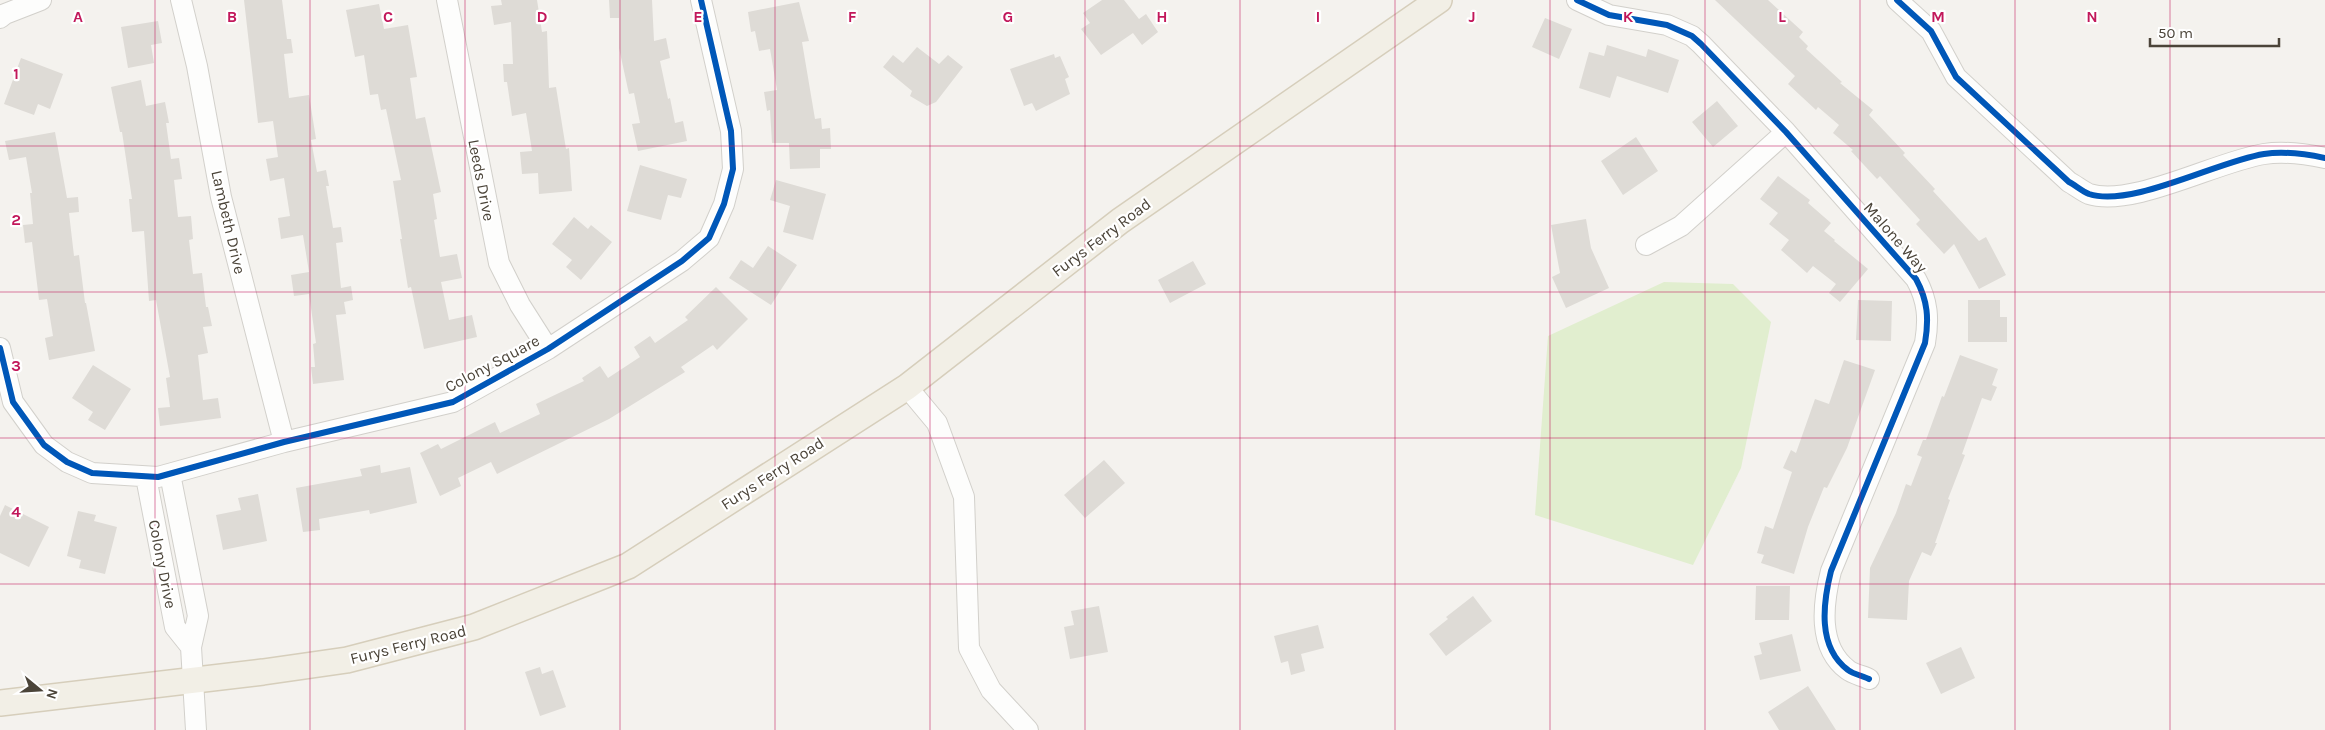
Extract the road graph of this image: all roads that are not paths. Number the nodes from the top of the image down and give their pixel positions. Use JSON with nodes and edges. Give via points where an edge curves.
{"nodes":[{"id":1,"x":41,"y":0,"type":"edge"},
{"id":2,"x":181,"y":0,"type":"edge"},
{"id":3,"x":447,"y":0,"type":"edge"},
{"id":4,"x":700,"y":0,"type":"edge"},
{"id":5,"x":1439,"y":0,"type":"edge"},
{"id":6,"x":1897,"y":0,"type":"edge"},
{"id":7,"x":1582,"y":1,"type":"edge"},
{"id":8,"x":0,"y":18,"type":"edge"},
{"id":9,"x":1786,"y":132,"type":"junction"},
{"id":10,"x":2325,"y":158,"type":"edge"},
{"id":11,"x":1646,"y":245,"type":"dead end"},
{"id":12,"x":0,"y":348,"type":"edge"},
{"id":13,"x":548,"y":349,"type":"junction"},
{"id":14,"x":907,"y":387,"type":"junction"},
{"id":15,"x":284,"y":442,"type":"junction"},
{"id":16,"x":170,"y":474,"type":"junction"},
{"id":17,"x":146,"y":477,"type":"junction"},
{"id":18,"x":190,"y":647,"type":"junction"},
{"id":19,"x":1870,"y":678,"type":"dead end"},
{"id":20,"x":194,"y":679,"type":"junction"},
{"id":21,"x":0,"y":703,"type":"edge"},
{"id":22,"x":196,"y":730,"type":"edge"},
{"id":23,"x":1028,"y":730,"type":"edge"}],
"edges":[{"from":1,"to":8,"type":"street"},
{"from":2,"to":15,"type":"street","name":"Lambeth Drive","via":[[197,66],[221,197]]},
{"from":3,"to":13,"type":"street","name":"Leeds Drive","via":[[498,263]]},
{"from":4,"to":13,"type":"street","name":"Colony Square","via":[[731,131],[733,169],[724,204],[709,238],[682,261]]},
{"from":5,"to":14,"type":"main road","name":"Furys Ferry Road","via":[[1120,221]]},
{"from":6,"to":10,"type":"street","via":[[1931,31],[1956,77],[2069,182],[2089,194],[2108,196],[2138,192],[2264,154]]},
{"from":7,"to":9,"type":"street","name":"Malone Way","via":[[1609,15],[1668,25],[1692,36]]},
{"from":9,"to":11,"type":"street","via":[[1682,226]]},
{"from":9,"to":19,"type":"street","name":"Malone Way","via":[[1916,279],[1927,305],[1925,343],[1831,571],[1826,592],[1824,614],[1831,648],[1848,671]]},
{"from":12,"to":17,"type":"street","name":"Colony Square","via":[[13,402],[44,445],[67,462],[92,473]]},
{"from":13,"to":15,"type":"street","name":"Colony Square","via":[[453,402]]},
{"from":14,"to":20,"type":"main road","name":"Furys Ferry Road","via":[[628,566],[474,627],[347,660]]},
{"from":14,"to":23,"type":"street","via":[[937,423],[964,496],[969,648],[991,690]]},
{"from":15,"to":16,"type":"street","name":"Colony Square"},
{"from":16,"to":17,"type":"street","name":"Colony Square"},
{"from":16,"to":18,"type":"street","name":"Colony Drive","via":[[198,616]]},
{"from":17,"to":18,"type":"street","name":"Colony Drive","via":[[175,628]]},
{"from":18,"to":20,"type":"street","name":"Colony Drive"},
{"from":20,"to":21,"type":"main road","name":"Furys Ferry Road"},
{"from":20,"to":22,"type":"street","name":"Colony Drive"}]}
